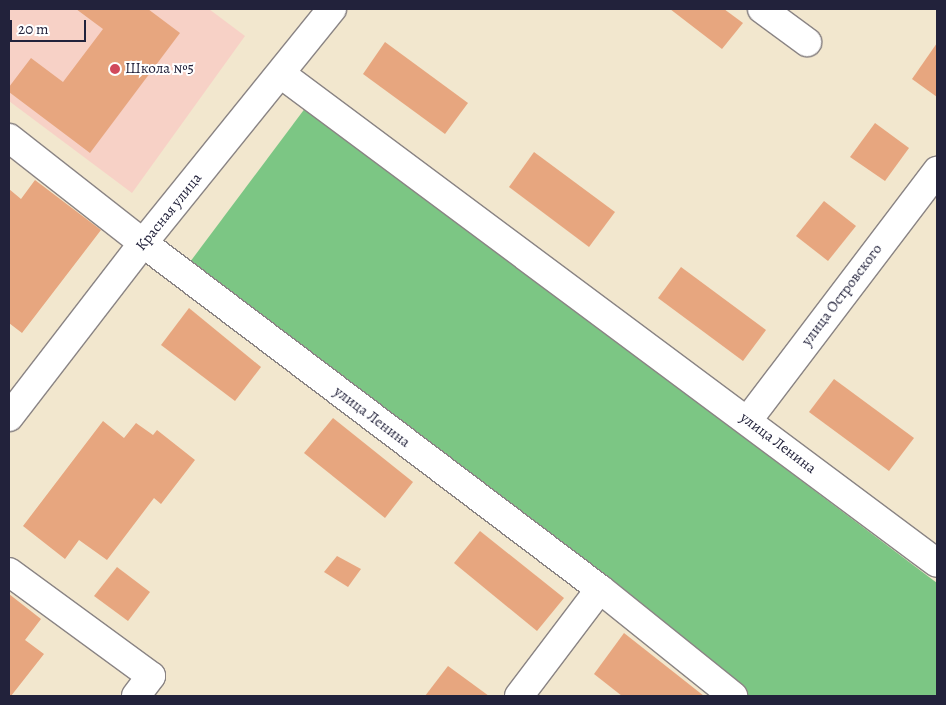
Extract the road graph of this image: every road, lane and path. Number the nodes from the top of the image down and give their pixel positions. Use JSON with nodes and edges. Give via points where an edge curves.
{"nodes":[{"id":1,"x":332,"y":9,"type":"edge"},
{"id":2,"x":762,"y":9,"type":"edge"},
{"id":3,"x":807,"y":42,"type":"dead end"},
{"id":4,"x":281,"y":74,"type":"junction"},
{"id":5,"x":9,"y":138,"type":"edge"},
{"id":6,"x":937,"y":171,"type":"edge"},
{"id":7,"x":143,"y":244,"type":"junction"},
{"id":8,"x":9,"y":417,"type":"edge"},
{"id":9,"x":748,"y":420,"type":"junction"},
{"id":10,"x":937,"y":563,"type":"edge"},
{"id":11,"x":9,"y":572,"type":"edge"},
{"id":12,"x":600,"y":589,"type":"junction"},
{"id":13,"x":136,"y":696,"type":"edge"},
{"id":14,"x":518,"y":696,"type":"edge"},
{"id":15,"x":733,"y":696,"type":"edge"}],
"edges":[{"from":1,"to":4,"type":"street","name":"Красная улица"},
{"from":2,"to":3,"type":"street"},
{"from":4,"to":7,"type":"street","name":"Красная улица"},
{"from":4,"to":9,"type":"street","name":"улица Ленина"},
{"from":5,"to":7,"type":"street","name":"улица Ленина"},
{"from":6,"to":9,"type":"street","name":"улица Островского"},
{"from":7,"to":8,"type":"street","name":"Красная улица"},
{"from":7,"to":12,"type":"street","name":"улица Ленина"},
{"from":9,"to":10,"type":"street","name":"улица Ленина"},
{"from":11,"to":13,"type":"street","via":[[151,676]]},
{"from":12,"to":14,"type":"street"},
{"from":12,"to":15,"type":"street","name":"улица Ленина"}]}
